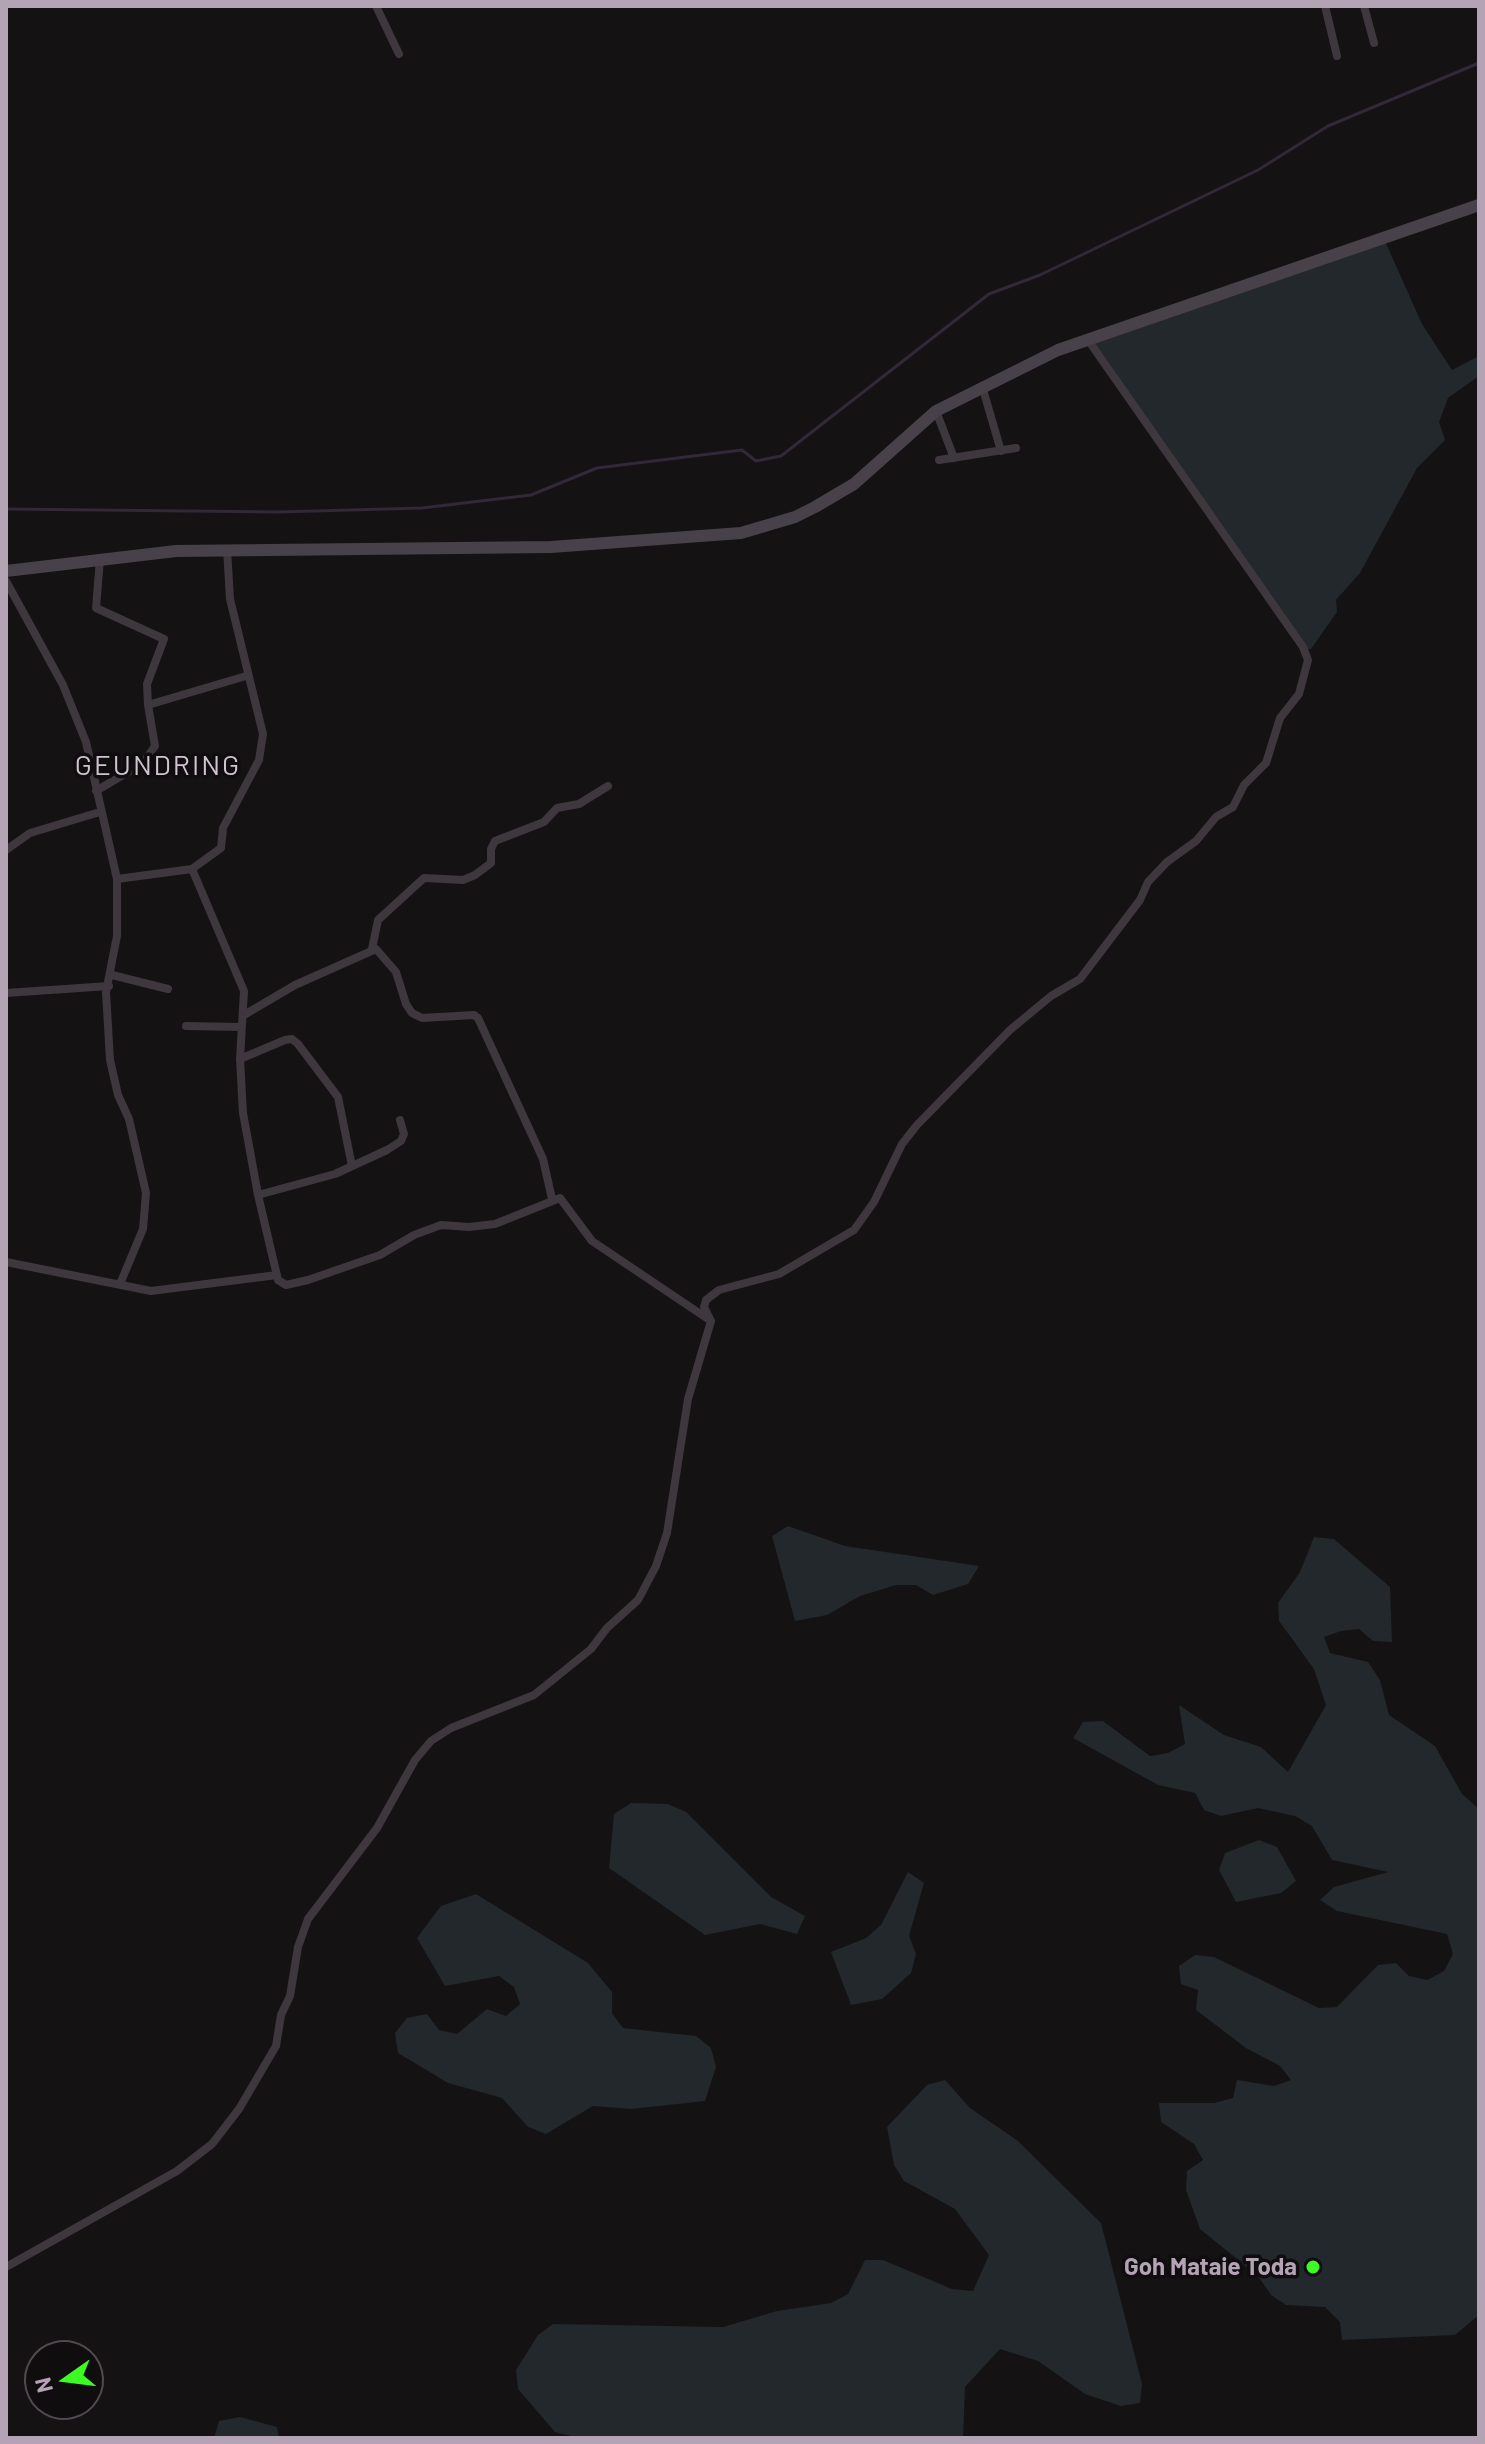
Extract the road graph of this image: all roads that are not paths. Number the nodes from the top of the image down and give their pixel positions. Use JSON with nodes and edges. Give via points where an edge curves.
{"nodes":[{"id":1,"x":376,"y":6,"type":"edge"},
{"id":2,"x":1325,"y":6,"type":"edge"},
{"id":3,"x":1364,"y":6,"type":"edge"},
{"id":4,"x":1374,"y":43,"type":"dead end"},
{"id":5,"x":399,"y":54,"type":"dead end"},
{"id":6,"x":1337,"y":56,"type":"dead end"},
{"id":7,"x":1479,"y":205,"type":"edge"},
{"id":8,"x":1088,"y":340,"type":"junction"},
{"id":9,"x":982,"y":385,"type":"junction"},
{"id":10,"x":936,"y":411,"type":"junction"},
{"id":11,"x":1016,"y":448,"type":"dead end"},
{"id":12,"x":1001,"y":451,"type":"junction"},
{"id":13,"x":954,"y":458,"type":"junction"},
{"id":14,"x":939,"y":460,"type":"dead end"},
{"id":15,"x":226,"y":548,"type":"junction"},
{"id":16,"x":100,"y":559,"type":"junction"},
{"id":17,"x":6,"y":571,"type":"edge"},
{"id":18,"x":6,"y":581,"type":"edge"},
{"id":19,"x":246,"y":676,"type":"junction"},
{"id":20,"x":148,"y":705,"type":"junction"},
{"id":21,"x":608,"y":786,"type":"dead end"},
{"id":22,"x":96,"y":791,"type":"junction"},
{"id":23,"x":100,"y":812,"type":"junction"},
{"id":24,"x":6,"y":850,"type":"edge"},
{"id":25,"x":192,"y":869,"type":"junction"},
{"id":26,"x":117,"y":879,"type":"junction"},
{"id":27,"x":372,"y":949,"type":"junction"},
{"id":28,"x":112,"y":975,"type":"junction"},
{"id":29,"x":109,"y":986,"type":"junction"},
{"id":30,"x":168,"y":989,"type":"dead end"},
{"id":31,"x":6,"y":993,"type":"edge"},
{"id":32,"x":244,"y":1015,"type":"junction"},
{"id":33,"x":186,"y":1026,"type":"dead end"},
{"id":34,"x":241,"y":1027,"type":"junction"},
{"id":35,"x":240,"y":1059,"type":"junction"},
{"id":36,"x":400,"y":1120,"type":"dead end"},
{"id":37,"x":352,"y":1166,"type":"junction"},
{"id":38,"x":258,"y":1195,"type":"junction"},
{"id":39,"x":552,"y":1199,"type":"junction"},
{"id":40,"x":6,"y":1262,"type":"edge"},
{"id":41,"x":277,"y":1275,"type":"junction"},
{"id":42,"x":120,"y":1284,"type":"junction"},
{"id":43,"x":711,"y":1321,"type":"junction"},
{"id":44,"x":6,"y":2267,"type":"edge"}],
"edges":[{"from":1,"to":5,"type":"street"},
{"from":2,"to":6,"type":"street"},
{"from":3,"to":4,"type":"street"},
{"from":7,"to":8,"type":"street"},
{"from":8,"to":9,"type":"street"},
{"from":8,"to":43,"type":"street","via":[[1303,647],[1308,660],[1299,694],[1280,718],[1266,763],[1244,785],[1233,807],[1148,882],[1080,979],[1010,1030],[917,1125],[854,1230],[779,1274],[719,1290],[704,1307]]},
{"from":9,"to":10,"type":"street"},
{"from":9,"to":12,"type":"street"},
{"from":10,"to":13,"type":"street"},
{"from":10,"to":15,"type":"street","via":[[854,484],[795,517],[741,533],[551,547]]},
{"from":11,"to":12,"type":"street"},
{"from":12,"to":13,"type":"street"},
{"from":13,"to":14,"type":"street"},
{"from":15,"to":16,"type":"street"},
{"from":15,"to":19,"type":"street"},
{"from":16,"to":17,"type":"street"},
{"from":16,"to":20,"type":"street","via":[[96,608],[164,639],[147,684]]},
{"from":18,"to":22,"type":"street","via":[[74,711],[92,761]]},
{"from":19,"to":20,"type":"street"},
{"from":19,"to":25,"type":"street","via":[[263,734],[259,760],[223,828],[221,848]]},
{"from":20,"to":22,"type":"street","via":[[155,746],[143,763]]},
{"from":21,"to":27,"type":"street","via":[[579,804],[557,808],[544,822],[495,841],[491,863],[475,875],[463,880],[424,878],[378,920]]},
{"from":22,"to":23,"type":"street"},
{"from":23,"to":24,"type":"street","via":[[30,833]]},
{"from":23,"to":26,"type":"street"},
{"from":25,"to":26,"type":"street"},
{"from":25,"to":32,"type":"street","via":[[239,973]]},
{"from":26,"to":28,"type":"street"},
{"from":27,"to":32,"type":"street"},
{"from":27,"to":39,"type":"street","via":[[396,972],[412,1013],[422,1018],[478,1018],[543,1159]]},
{"from":28,"to":29,"type":"street"},
{"from":28,"to":30,"type":"street"},
{"from":29,"to":31,"type":"street"},
{"from":29,"to":42,"type":"street","via":[[110,1060],[146,1193],[143,1229]]},
{"from":32,"to":34,"type":"street"},
{"from":33,"to":34,"type":"street"},
{"from":34,"to":35,"type":"street"},
{"from":35,"to":37,"type":"street","via":[[285,1040],[298,1044],[338,1097]]},
{"from":35,"to":38,"type":"street","via":[[243,1113]]},
{"from":36,"to":37,"type":"street","via":[[401,1141]]},
{"from":37,"to":38,"type":"street"},
{"from":38,"to":41,"type":"street"},
{"from":39,"to":41,"type":"street","via":[[495,1224],[441,1225],[380,1255],[308,1280],[286,1285]]},
{"from":39,"to":43,"type":"street","via":[[564,1201],[592,1241]]},
{"from":40,"to":42,"type":"street"},
{"from":41,"to":42,"type":"street","via":[[151,1291]]},
{"from":43,"to":44,"type":"street","via":[[688,1399],[667,1533],[638,1600],[591,1649],[534,1695],[451,1728],[415,1760],[377,1828],[308,1919],[276,2046],[212,2144],[136,2196]]}]}
